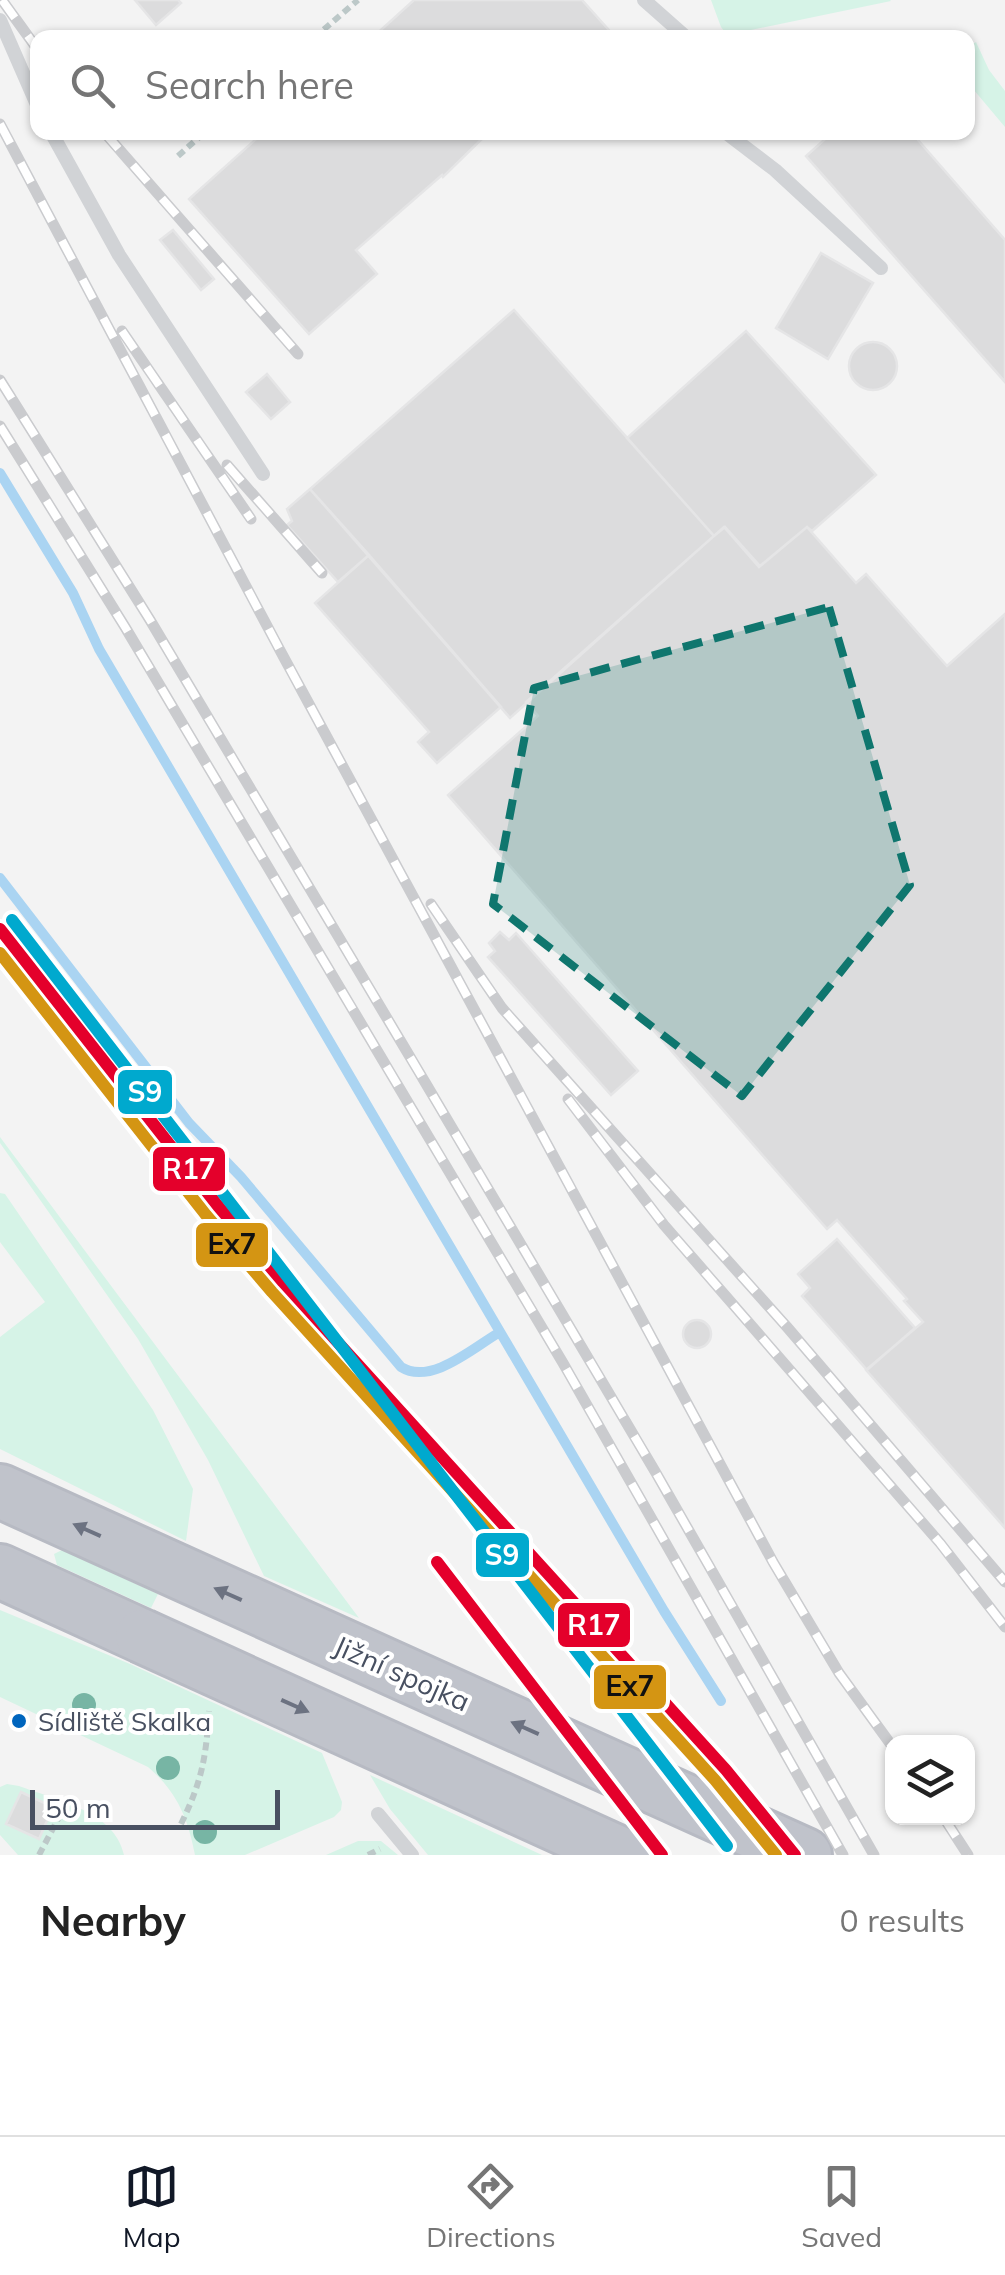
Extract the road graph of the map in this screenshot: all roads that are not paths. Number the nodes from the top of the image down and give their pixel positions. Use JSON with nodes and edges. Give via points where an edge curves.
{"nodes":[{"id":1,"x":644,"y":0,"type":"edge"},
{"id":2,"x":0,"y":20,"type":"edge"},
{"id":3,"x":678,"y":30,"type":"edge"},
{"id":4,"x":30,"y":89,"type":"edge"},
{"id":5,"x":55,"y":140,"type":"edge"},
{"id":6,"x":736,"y":140,"type":"edge"},
{"id":7,"x":881,"y":268,"type":"dead end"},
{"id":8,"x":263,"y":474,"type":"dead end"},
{"id":9,"x":0,"y":1490,"type":"edge"},
{"id":10,"x":0,"y":1572,"type":"edge"},
{"id":11,"x":378,"y":1814,"type":"dead end"},
{"id":12,"x":412,"y":1855,"type":"edge"},
{"id":13,"x":623,"y":1855,"type":"edge"},
{"id":14,"x":805,"y":1855,"type":"edge"}],
"edges":[{"from":1,"to":3,"type":"lane"},
{"from":2,"to":4,"type":"lane"},
{"from":5,"to":8,"type":"lane","via":[[120,255]]},
{"from":6,"to":7,"type":"lane"},
{"from":14,"to":9,"type":"highway","name":"Jižní spojka","one_way":true},
{"from":10,"to":13,"type":"highway","one_way":true,"bridge":true},
{"from":11,"to":12,"type":"lane"}]}
